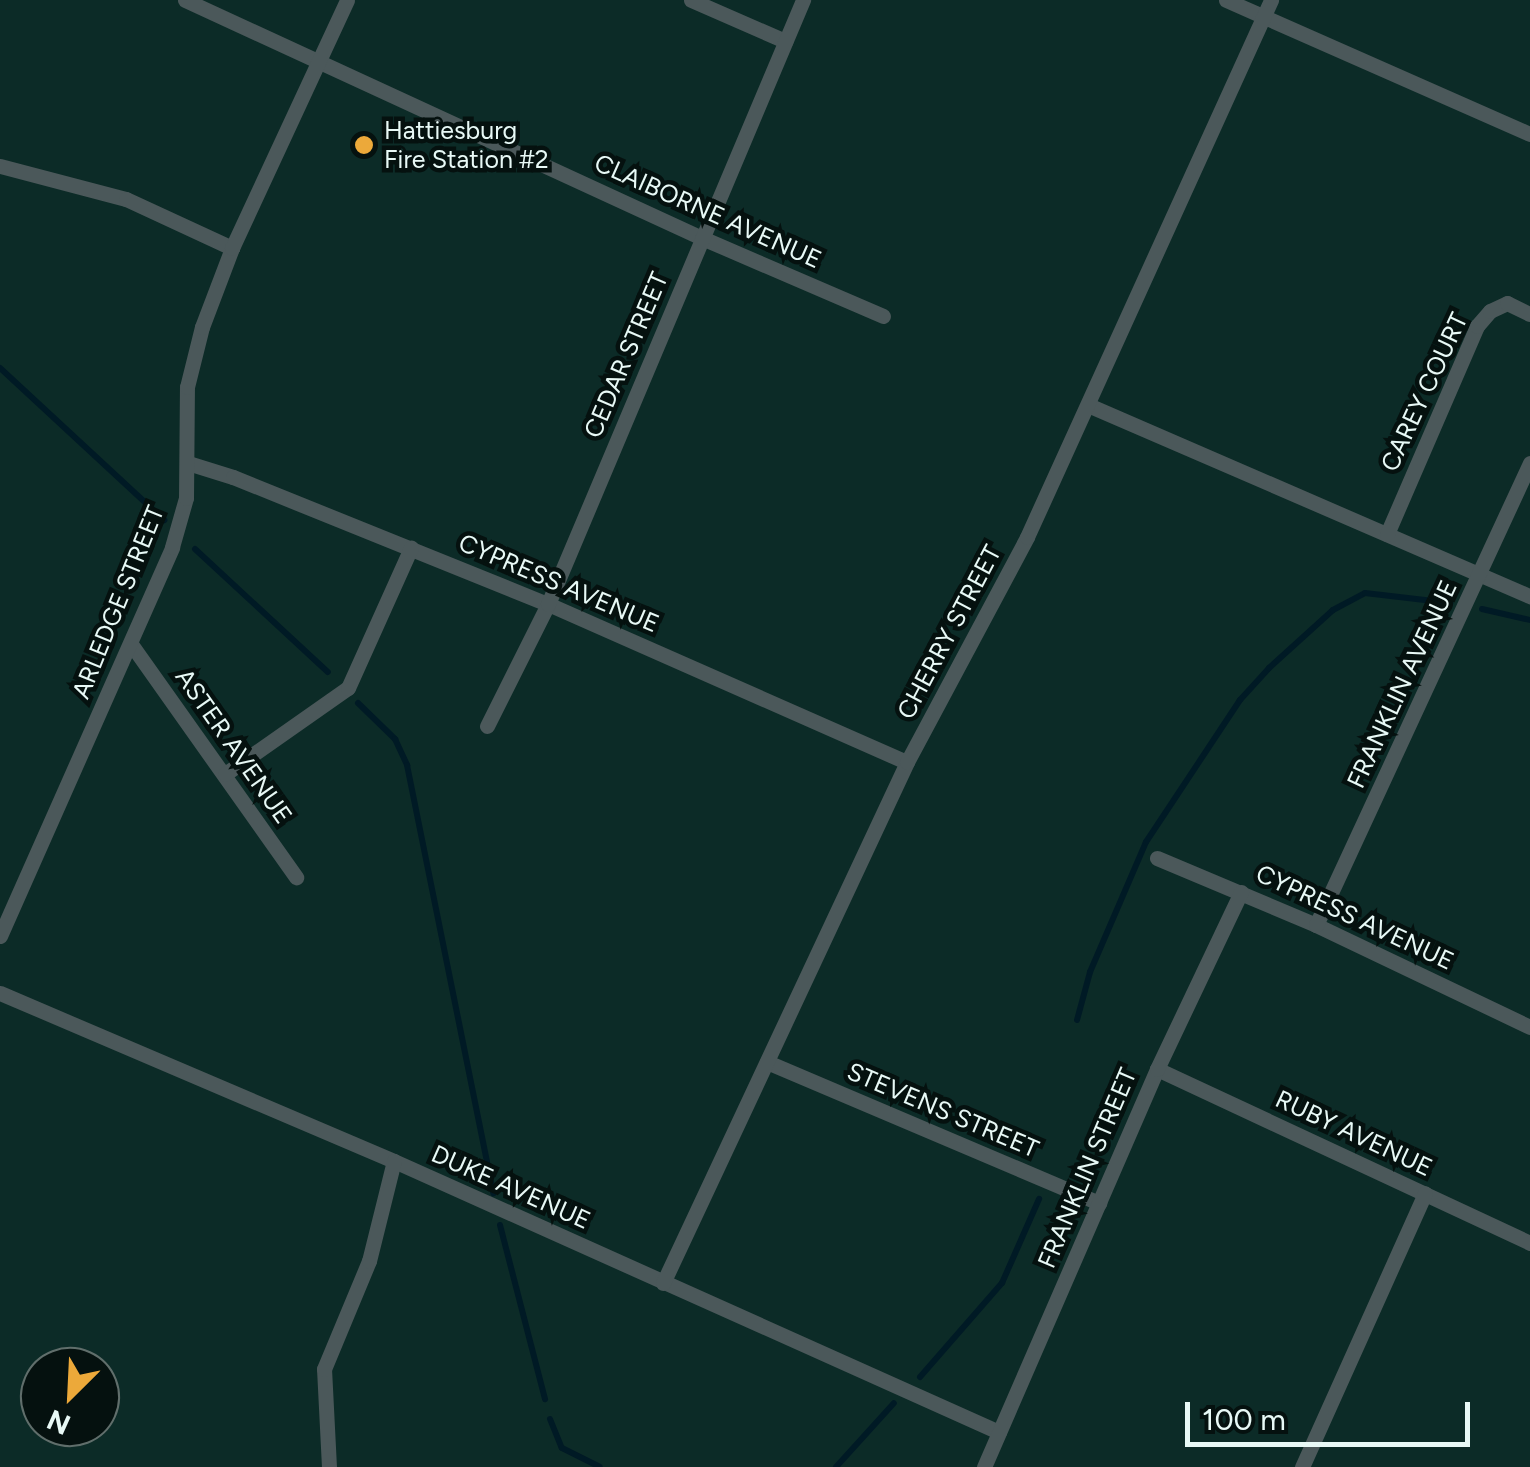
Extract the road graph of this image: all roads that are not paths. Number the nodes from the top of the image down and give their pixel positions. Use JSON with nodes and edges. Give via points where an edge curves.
{"nodes":[{"id":1,"x":185,"y":0,"type":"edge"},
{"id":2,"x":347,"y":0,"type":"edge"},
{"id":3,"x":692,"y":0,"type":"edge"},
{"id":4,"x":803,"y":0,"type":"edge"},
{"id":5,"x":1226,"y":0,"type":"edge"},
{"id":6,"x":1271,"y":0,"type":"edge"},
{"id":7,"x":1263,"y":17,"type":"junction"},
{"id":8,"x":785,"y":41,"type":"junction"},
{"id":9,"x":319,"y":61,"type":"junction"},
{"id":10,"x":1530,"y":134,"type":"edge"},
{"id":11,"x":0,"y":166,"type":"edge"},
{"id":12,"x":702,"y":238,"type":"junction"},
{"id":13,"x":232,"y":248,"type":"junction"},
{"id":14,"x":1530,"y":314,"type":"edge"},
{"id":15,"x":883,"y":316,"type":"dead end"},
{"id":16,"x":1088,"y":405,"type":"junction"},
{"id":17,"x":188,"y":463,"type":"junction"},
{"id":18,"x":1530,"y":463,"type":"edge"},
{"id":19,"x":1387,"y":534,"type":"junction"},
{"id":20,"x":411,"y":548,"type":"junction"},
{"id":21,"x":1481,"y":575,"type":"junction"},
{"id":22,"x":1530,"y":596,"type":"edge"},
{"id":23,"x":548,"y":604,"type":"junction"},
{"id":24,"x":131,"y":644,"type":"junction"},
{"id":25,"x":487,"y":726,"type":"dead end"},
{"id":26,"x":907,"y":762,"type":"junction"},
{"id":27,"x":225,"y":774,"type":"junction"},
{"id":28,"x":1157,"y":858,"type":"dead end"},
{"id":29,"x":296,"y":878,"type":"dead end"},
{"id":30,"x":1241,"y":892,"type":"junction"},
{"id":31,"x":1316,"y":925,"type":"junction"},
{"id":32,"x":0,"y":936,"type":"edge"},
{"id":33,"x":0,"y":993,"type":"edge"},
{"id":34,"x":1530,"y":1027,"type":"edge"},
{"id":35,"x":768,"y":1062,"type":"junction"},
{"id":36,"x":1157,"y":1069,"type":"junction"},
{"id":37,"x":394,"y":1161,"type":"junction"},
{"id":38,"x":1424,"y":1193,"type":"junction"},
{"id":39,"x":1100,"y":1203,"type":"junction"},
{"id":40,"x":1530,"y":1242,"type":"edge"},
{"id":41,"x":663,"y":1283,"type":"junction"},
{"id":42,"x":999,"y":1432,"type":"junction"},
{"id":43,"x":329,"y":1467,"type":"edge"},
{"id":44,"x":984,"y":1467,"type":"edge"},
{"id":45,"x":1302,"y":1467,"type":"edge"}],
"edges":[{"from":1,"to":9,"type":"street","name":"CLAIBORNE AVENUE"},
{"from":2,"to":9,"type":"street","name":"ARLEDGE STREET"},
{"from":3,"to":8,"type":"street"},
{"from":4,"to":8,"type":"street","name":"CEDAR STREET"},
{"from":5,"to":7,"type":"street"},
{"from":6,"to":7,"type":"street","name":"CHERRY STREET"},
{"from":7,"to":10,"type":"street"},
{"from":7,"to":16,"type":"street","name":"CHERRY STREET"},
{"from":8,"to":12,"type":"street","name":"CEDAR STREET"},
{"from":9,"to":12,"type":"street","name":"CLAIBORNE AVENUE"},
{"from":9,"to":13,"type":"street","name":"ARLEDGE STREET"},
{"from":11,"to":13,"type":"street","via":[[126,199]]},
{"from":12,"to":15,"type":"street","name":"CLAIBORNE AVENUE"},
{"from":12,"to":23,"type":"street","name":"CEDAR STREET"},
{"from":13,"to":17,"type":"street","name":"ARLEDGE STREET","via":[[189,370]]},
{"from":14,"to":19,"type":"street","name":"CAREY COURT","via":[[1507,304],[1477,326]]},
{"from":16,"to":19,"type":"street"},
{"from":16,"to":26,"type":"street","name":"CHERRY STREET","via":[[999,594]]},
{"from":17,"to":20,"type":"street","name":"CYPRESS AVENUE"},
{"from":17,"to":24,"type":"street","name":"ARLEDGE STREET","via":[[178,530]]},
{"from":18,"to":21,"type":"street","name":"FRANKLIN AVENUE"},
{"from":19,"to":21,"type":"street"},
{"from":20,"to":23,"type":"street","name":"CYPRESS AVENUE"},
{"from":20,"to":27,"type":"street","via":[[348,688]]},
{"from":21,"to":22,"type":"street"},
{"from":21,"to":31,"type":"street","name":"FRANKLIN AVENUE"},
{"from":23,"to":25,"type":"street","name":"CEDAR STREET"},
{"from":23,"to":26,"type":"street","name":"CYPRESS AVENUE"},
{"from":24,"to":27,"type":"street","name":"ASTER AVENUE"},
{"from":24,"to":32,"type":"street","name":"ARLEDGE STREET"},
{"from":26,"to":35,"type":"street","name":"CHERRY STREET"},
{"from":27,"to":29,"type":"street","name":"ASTER AVENUE"},
{"from":28,"to":30,"type":"street","name":"CYPRESS AVENUE"},
{"from":30,"to":31,"type":"street","name":"CYPRESS AVENUE"},
{"from":30,"to":36,"type":"street","name":"FRANKLIN STREET"},
{"from":31,"to":34,"type":"street","name":"CYPRESS AVENUE"},
{"from":33,"to":37,"type":"street","name":"DUKE AVENUE"},
{"from":35,"to":39,"type":"street","name":"STEVENS STREET"},
{"from":35,"to":41,"type":"street","name":"CHERRY STREET"},
{"from":36,"to":38,"type":"street","name":"RUBY AVENUE"},
{"from":36,"to":39,"type":"street","name":"FRANKLIN STREET"},
{"from":37,"to":41,"type":"street","name":"DUKE AVENUE"},
{"from":37,"to":43,"type":"street","via":[[369,1261],[324,1369]]},
{"from":38,"to":40,"type":"street","name":"RUBY AVENUE"},
{"from":38,"to":45,"type":"street"},
{"from":39,"to":42,"type":"street","name":"FRANKLIN STREET"},
{"from":41,"to":42,"type":"street","name":"DUKE AVENUE"},
{"from":42,"to":44,"type":"street","name":"FRANKLIN STREET"}]}
